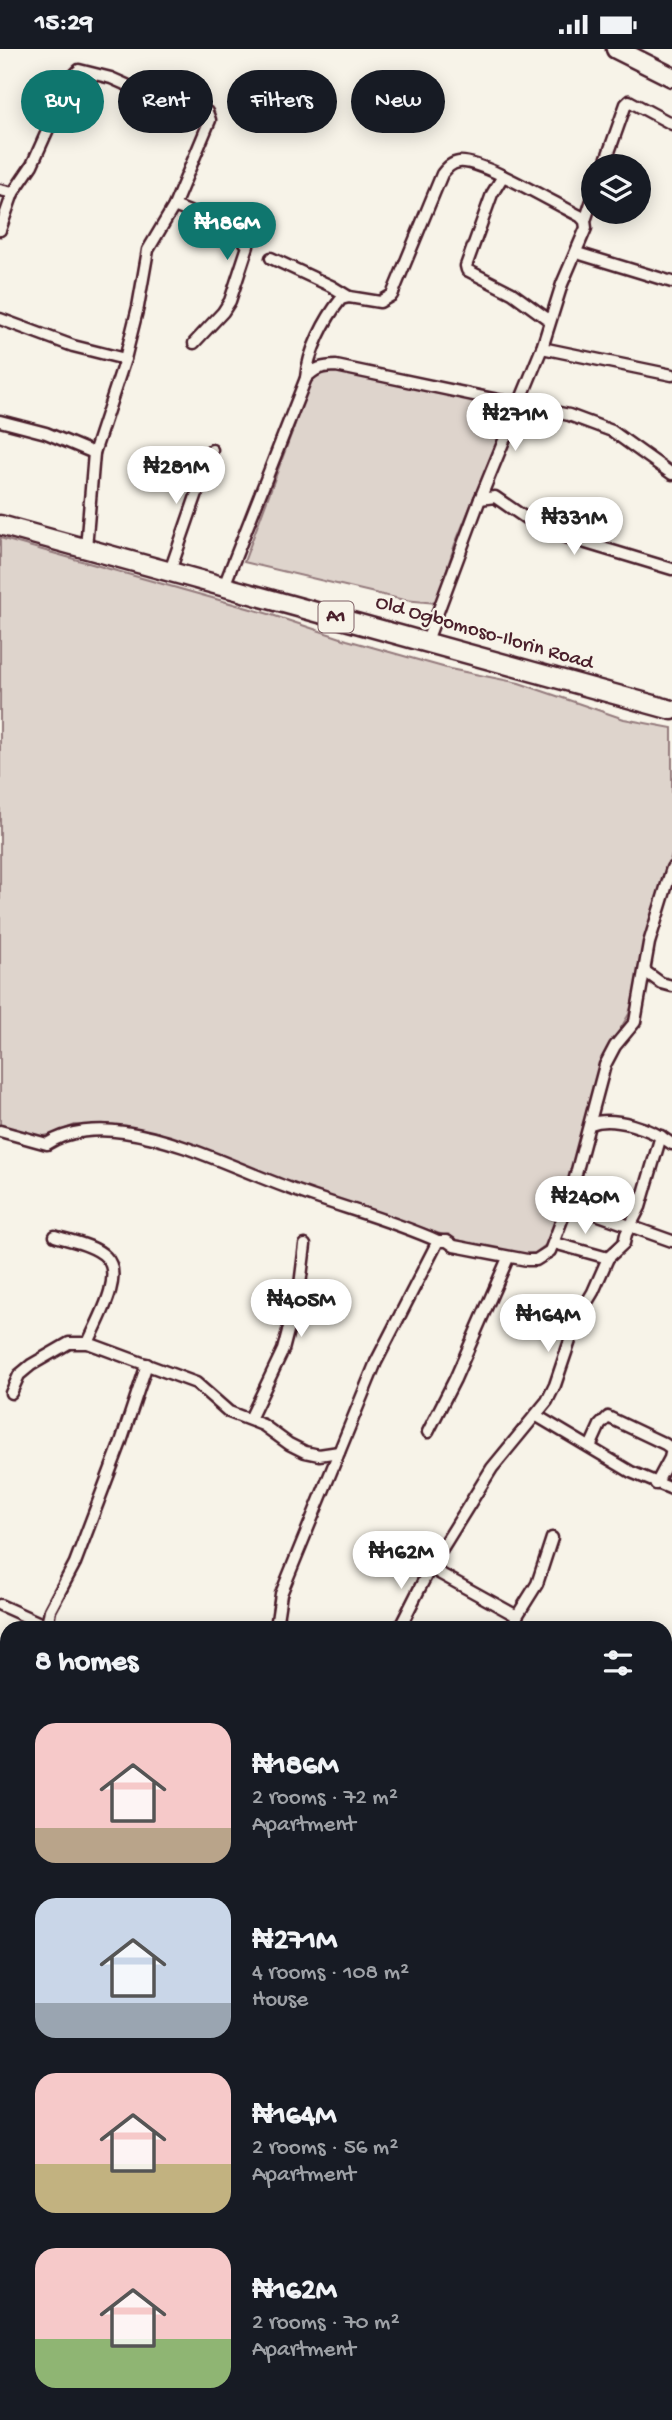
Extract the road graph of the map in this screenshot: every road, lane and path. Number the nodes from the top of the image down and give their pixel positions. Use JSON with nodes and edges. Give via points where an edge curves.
{"nodes":[{"id":1,"x":617,"y":49,"type":"edge"},
{"id":2,"x":672,"y":77,"type":"edge"},
{"id":3,"x":672,"y":124,"type":"edge"},
{"id":4,"x":608,"y":154,"type":"edge"},
{"id":5,"x":503,"y":176,"type":"junction"},
{"id":6,"x":0,"y":190,"type":"edge"},
{"id":7,"x":13,"y":193,"type":"junction"},
{"id":8,"x":174,"y":206,"type":"junction"},
{"id":9,"x":581,"y":217,"type":"edge"},
{"id":10,"x":585,"y":224,"type":"edge"},
{"id":11,"x":0,"y":230,"type":"edge"},
{"id":12,"x":577,"y":253,"type":"junction"},
{"id":13,"x":271,"y":258,"type":"dead end"},
{"id":14,"x":672,"y":282,"type":"edge"},
{"id":15,"x":349,"y":297,"type":"junction"},
{"id":16,"x":0,"y":319,"type":"edge"},
{"id":17,"x":549,"y":320,"type":"junction"},
{"id":18,"x":194,"y":343,"type":"dead end"},
{"id":19,"x":542,"y":348,"type":"junction"},
{"id":20,"x":125,"y":359,"type":"junction"},
{"id":21,"x":672,"y":375,"type":"edge"},
{"id":22,"x":306,"y":378,"type":"junction"},
{"id":23,"x":518,"y":406,"type":"junction"},
{"id":24,"x":0,"y":421,"type":"edge"},
{"id":25,"x":212,"y":450,"type":"dead end"},
{"id":26,"x":94,"y":453,"type":"junction"},
{"id":27,"x":672,"y":474,"type":"edge"},
{"id":28,"x":480,"y":499,"type":"junction"},
{"id":29,"x":0,"y":525,"type":"edge"},
{"id":30,"x":86,"y":548,"type":"junction"},
{"id":31,"x":672,"y":569,"type":"edge"},
{"id":32,"x":170,"y":571,"type":"junction"},
{"id":33,"x":224,"y":586,"type":"junction"},
{"id":34,"x":427,"y":641,"type":"junction"},
{"id":35,"x":672,"y":710,"type":"edge"},
{"id":36,"x":672,"y":869,"type":"edge"},
{"id":37,"x":646,"y":972,"type":"junction"},
{"id":38,"x":672,"y":986,"type":"edge"},
{"id":39,"x":590,"y":1124,"type":"junction"},
{"id":40,"x":0,"y":1131,"type":"edge"},
{"id":41,"x":661,"y":1136,"type":"junction"},
{"id":42,"x":672,"y":1143,"type":"edge"},
{"id":43,"x":568,"y":1204,"type":"junction"},
{"id":44,"x":631,"y":1225,"type":"junction"},
{"id":45,"x":55,"y":1235,"type":"dead end"},
{"id":46,"x":438,"y":1241,"type":"junction"},
{"id":47,"x":672,"y":1241,"type":"edge"},
{"id":48,"x":554,"y":1243,"type":"junction"},
{"id":49,"x":305,"y":1245,"type":"dead end"},
{"id":50,"x":508,"y":1258,"type":"junction"},
{"id":51,"x":608,"y":1258,"type":"junction"},
{"id":52,"x":88,"y":1343,"type":"junction"},
{"id":53,"x":147,"y":1364,"type":"junction"},
{"id":54,"x":11,"y":1392,"type":"dead end"},
{"id":55,"x":537,"y":1416,"type":"junction"},
{"id":56,"x":250,"y":1419,"type":"junction"},
{"id":57,"x":428,"y":1432,"type":"dead end"},
{"id":58,"x":590,"y":1447,"type":"junction"},
{"id":59,"x":339,"y":1452,"type":"junction"},
{"id":60,"x":671,"y":1458,"type":"edge"},
{"id":61,"x":656,"y":1484,"type":"junction"},
{"id":62,"x":672,"y":1489,"type":"edge"},
{"id":63,"x":552,"y":1538,"type":"dead end"},
{"id":64,"x":430,"y":1568,"type":"junction"},
{"id":65,"x":0,"y":1605,"type":"edge"},
{"id":66,"x":517,"y":1616,"type":"junction"},
{"id":67,"x":36,"y":1621,"type":"edge"},
{"id":68,"x":48,"y":1621,"type":"edge"},
{"id":69,"x":277,"y":1621,"type":"edge"},
{"id":70,"x":403,"y":1621,"type":"edge"},
{"id":71,"x":515,"y":1621,"type":"edge"},
{"id":72,"x":0,"y":1801,"type":"edge"},
{"id":73,"x":0,"y":1824,"type":"edge"}],
"edges":[{"from":1,"to":2,"type":"highway"},
{"from":3,"to":4,"type":"street","via":[[629,101]]},
{"from":5,"to":9,"type":"street"},
{"from":5,"to":15,"type":"street","via":[[466,162],[449,166],[391,295],[380,302]]},
{"from":5,"to":17,"type":"street","via":[[492,194],[467,271],[512,293]]},
{"from":6,"to":7,"type":"street"},
{"from":7,"to":8,"type":"street","via":[[32,165],[71,78],[82,70],[207,112],[210,120]]},
{"from":7,"to":11,"type":"street"},
{"from":8,"to":18,"type":"street","via":[[235,230],[248,246],[230,301]]},
{"from":8,"to":20,"type":"street","via":[[148,250]]},
{"from":10,"to":12,"type":"street"},
{"from":12,"to":14,"type":"street"},
{"from":12,"to":17,"type":"street"},
{"from":13,"to":15,"type":"street"},
{"from":15,"to":22,"type":"street","via":[[332,309],[307,365]]},
{"from":16,"to":20,"type":"street"},
{"from":17,"to":19,"type":"street"},
{"from":19,"to":21,"type":"street"},
{"from":19,"to":23,"type":"street"},
{"from":20,"to":26,"type":"street"},
{"from":22,"to":23,"type":"street","via":[[313,370],[336,366]]},
{"from":22,"to":33,"type":"street"},
{"from":23,"to":27,"type":"street","via":[[569,415],[612,431]]},
{"from":23,"to":28,"type":"street"},
{"from":24,"to":26,"type":"street"},
{"from":25,"to":32,"type":"street"},
{"from":26,"to":30,"type":"street"},
{"from":28,"to":31,"type":"street","via":[[495,497],[543,530]]},
{"from":28,"to":34,"type":"street"},
{"from":29,"to":30,"type":"highway","name":"Old Ogbomoso-Ilorin Road","number":"A1"},
{"from":30,"to":32,"type":"highway","name":"Old Ogbomoso-Ilorin Road","number":"A1"},
{"from":32,"to":33,"type":"highway","name":"Old Ogbomoso-Ilorin Road","number":"A1"},
{"from":33,"to":34,"type":"highway","name":"Old Ogbomoso-Ilorin Road","number":"A1"},
{"from":34,"to":35,"type":"highway","name":"Old Ogbomoso-Ilorin Road","number":"A1"},
{"from":36,"to":37,"type":"street","via":[[649,943]]},
{"from":37,"to":38,"type":"street"},
{"from":37,"to":39,"type":"street","via":[[635,1022],[605,1065]]},
{"from":39,"to":41,"type":"street","via":[[612,1122]]},
{"from":39,"to":43,"type":"street"},
{"from":40,"to":46,"type":"street","via":[[47,1144],[59,1136],[81,1132],[137,1134]]},
{"from":41,"to":42,"type":"street"},
{"from":41,"to":44,"type":"street"},
{"from":43,"to":44,"type":"street"},
{"from":43,"to":48,"type":"street"},
{"from":44,"to":47,"type":"street"},
{"from":44,"to":51,"type":"street","via":[[624,1243]]},
{"from":45,"to":52,"type":"street","via":[[98,1251],[112,1266],[111,1289]]},
{"from":46,"to":50,"type":"street"},
{"from":46,"to":59,"type":"street","via":[[376,1362]]},
{"from":48,"to":50,"type":"street","via":[[536,1260]]},
{"from":48,"to":51,"type":"street"},
{"from":49,"to":56,"type":"street","via":[[283,1350]]},
{"from":50,"to":57,"type":"street"},
{"from":51,"to":55,"type":"street","via":[[578,1317],[555,1385]]},
{"from":52,"to":53,"type":"street"},
{"from":52,"to":54,"type":"street","via":[[69,1343],[31,1365],[19,1375]]},
{"from":53,"to":56,"type":"street","via":[[196,1383],[229,1412]]},
{"from":53,"to":68,"type":"street","via":[[75,1563]]},
{"from":55,"to":58,"type":"street"},
{"from":55,"to":64,"type":"street","via":[[492,1468]]},
{"from":56,"to":59,"type":"street","via":[[305,1452]]},
{"from":58,"to":60,"type":"street","via":[[608,1417],[665,1444]]},
{"from":58,"to":61,"type":"street"},
{"from":59,"to":69,"type":"street","via":[[281,1594]]},
{"from":60,"to":61,"type":"street"},
{"from":61,"to":62,"type":"street"},
{"from":63,"to":66,"type":"street","via":[[537,1584]]},
{"from":64,"to":66,"type":"street"},
{"from":64,"to":70,"type":"street"},
{"from":65,"to":67,"type":"street"},
{"from":66,"to":71,"type":"street"},
{"from":72,"to":73,"type":"street"}]}
